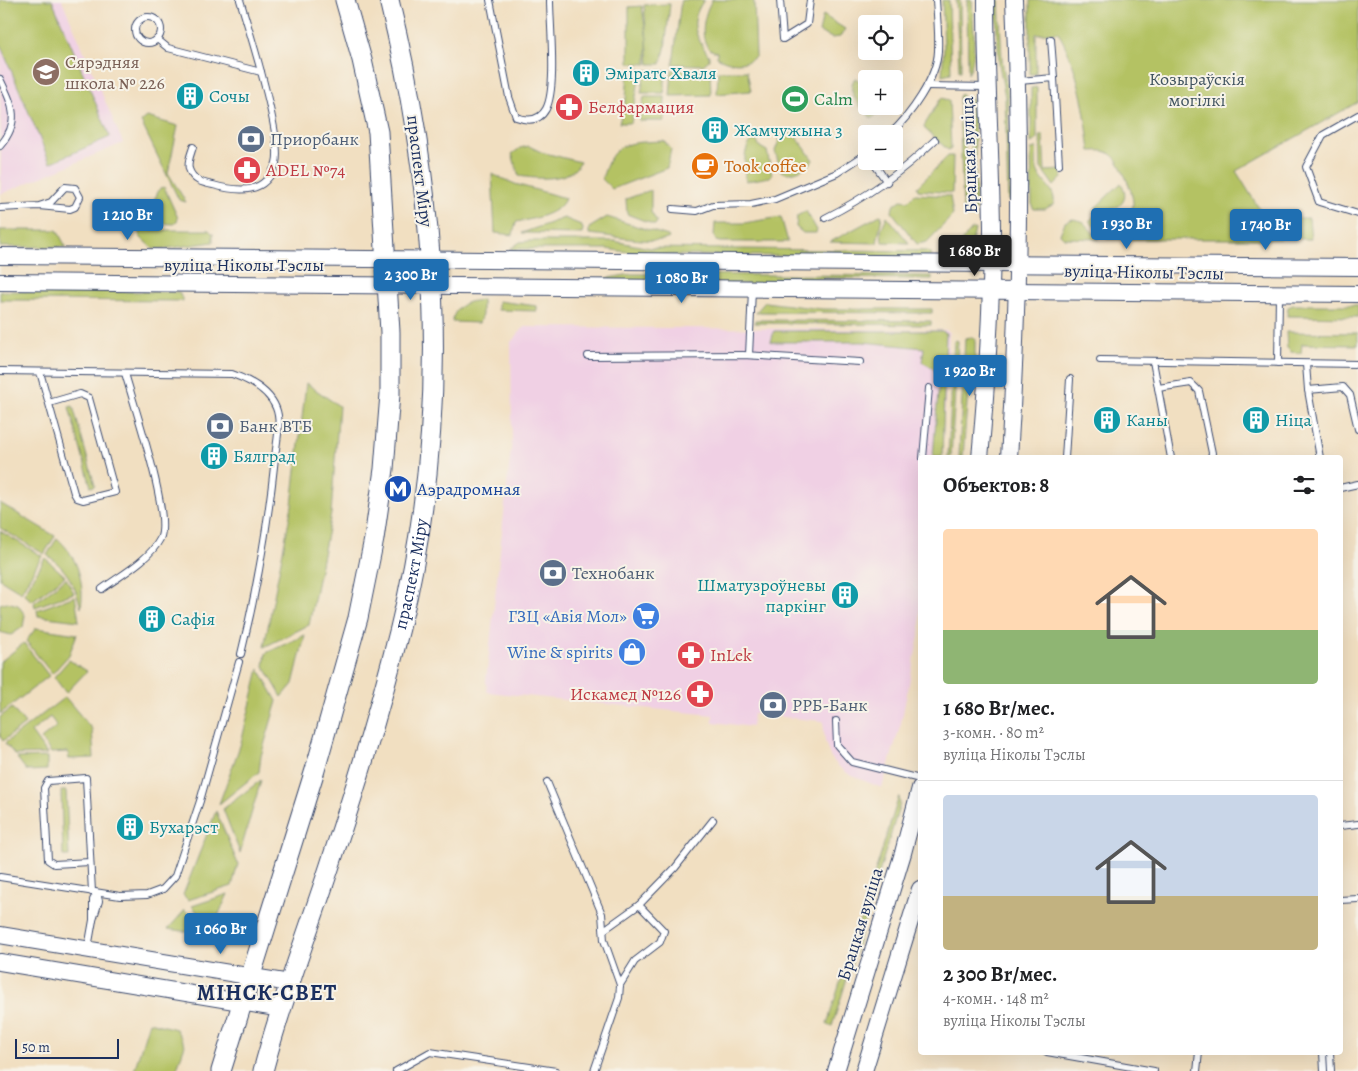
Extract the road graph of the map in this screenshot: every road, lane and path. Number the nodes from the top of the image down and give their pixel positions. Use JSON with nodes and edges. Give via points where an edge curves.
{"nodes":[{"id":1,"x":240,"y":0,"type":"edge"},
{"id":2,"x":345,"y":0,"type":"edge"},
{"id":3,"x":388,"y":0,"type":"edge"},
{"id":4,"x":490,"y":0,"type":"edge"},
{"id":5,"x":550,"y":0,"type":"edge"},
{"id":6,"x":780,"y":0,"type":"edge"},
{"id":7,"x":810,"y":0,"type":"edge"},
{"id":8,"x":936,"y":0,"type":"edge"},
{"id":9,"x":986,"y":0,"type":"edge"},
{"id":10,"x":1014,"y":0,"type":"edge"},
{"id":11,"x":157,"y":39,"type":"junction"},
{"id":12,"x":1051,"y":39,"type":"dead end"},
{"id":13,"x":261,"y":72,"type":"junction"},
{"id":14,"x":1054,"y":78,"type":"junction"},
{"id":15,"x":0,"y":80,"type":"edge"},
{"id":16,"x":1017,"y":81,"type":"junction"},
{"id":17,"x":927,"y":86,"type":"junction"},
{"id":18,"x":986,"y":88,"type":"junction"},
{"id":19,"x":1358,"y":115,"type":"edge"},
{"id":20,"x":898,"y":125,"type":"edge"},
{"id":21,"x":935,"y":140,"type":"dead end"},
{"id":22,"x":0,"y":146,"type":"edge"},
{"id":23,"x":193,"y":147,"type":"dead end"},
{"id":24,"x":858,"y":159,"type":"edge"},
{"id":25,"x":1059,"y":165,"type":"dead end"},
{"id":26,"x":878,"y":170,"type":"edge"},
{"id":27,"x":887,"y":182,"type":"junction"},
{"id":28,"x":40,"y":206,"type":"junction"},
{"id":29,"x":0,"y":208,"type":"edge"},
{"id":30,"x":673,"y":209,"type":"dead end"},
{"id":31,"x":1358,"y":214,"type":"edge"},
{"id":32,"x":825,"y":218,"type":"dead end"},
{"id":33,"x":0,"y":256,"type":"edge"},
{"id":34,"x":387,"y":259,"type":"junction"},
{"id":35,"x":431,"y":259,"type":"junction"},
{"id":36,"x":990,"y":264,"type":"junction"},
{"id":37,"x":1018,"y":264,"type":"junction"},
{"id":38,"x":1358,"y":267,"type":"edge"},
{"id":39,"x":0,"y":282,"type":"edge"},
{"id":40,"x":389,"y":285,"type":"junction"},
{"id":41,"x":433,"y":286,"type":"junction"},
{"id":42,"x":752,"y":289,"type":"junction"},
{"id":43,"x":990,"y":291,"type":"junction"},
{"id":44,"x":1017,"y":291,"type":"junction"},
{"id":45,"x":1279,"y":294,"type":"junction"},
{"id":46,"x":1358,"y":294,"type":"edge"},
{"id":47,"x":749,"y":355,"type":"junction"},
{"id":48,"x":588,"y":356,"type":"dead end"},
{"id":49,"x":1100,"y":360,"type":"dead end"},
{"id":50,"x":1153,"y":361,"type":"junction"},
{"id":51,"x":860,"y":362,"type":"dead end"},
{"id":52,"x":1278,"y":363,"type":"junction"},
{"id":53,"x":1306,"y":364,"type":"junction"},
{"id":54,"x":1358,"y":364,"type":"edge"},
{"id":55,"x":0,"y":372,"type":"edge"},
{"id":56,"x":40,"y":372,"type":"junction"},
{"id":57,"x":125,"y":373,"type":"junction"},
{"id":58,"x":1070,"y":379,"type":"dead end"},
{"id":59,"x":929,"y":388,"type":"dead end"},
{"id":60,"x":1158,"y":388,"type":"junction"},
{"id":61,"x":1308,"y":390,"type":"junction"},
{"id":62,"x":49,"y":403,"type":"junction"},
{"id":63,"x":1358,"y":429,"type":"edge"},
{"id":64,"x":923,"y":455,"type":"edge"},
{"id":65,"x":980,"y":455,"type":"edge"},
{"id":66,"x":1009,"y":455,"type":"edge"},
{"id":67,"x":1065,"y":455,"type":"edge"},
{"id":68,"x":1170,"y":455,"type":"edge"},
{"id":69,"x":1212,"y":455,"type":"edge"},
{"id":70,"x":1319,"y":455,"type":"edge"},
{"id":71,"x":1358,"y":484,"type":"edge"},
{"id":72,"x":1343,"y":487,"type":"edge"},
{"id":73,"x":102,"y":589,"type":"dead end"},
{"id":74,"x":241,"y":654,"type":"dead end"},
{"id":75,"x":239,"y":662,"type":"dead end"},
{"id":76,"x":836,"y":721,"type":"dead end"},
{"id":77,"x":918,"y":778,"type":"edge"},
{"id":78,"x":547,"y":782,"type":"dead end"},
{"id":79,"x":918,"y":796,"type":"edge"},
{"id":80,"x":713,"y":820,"type":"dead end"},
{"id":81,"x":1358,"y":824,"type":"edge"},
{"id":82,"x":1343,"y":826,"type":"edge"},
{"id":83,"x":90,"y":862,"type":"junction"},
{"id":84,"x":0,"y":877,"type":"edge"},
{"id":85,"x":95,"y":892,"type":"junction"},
{"id":86,"x":918,"y":896,"type":"edge"},
{"id":87,"x":1358,"y":899,"type":"edge"},
{"id":88,"x":1343,"y":900,"type":"edge"},
{"id":89,"x":638,"y":905,"type":"junction"},
{"id":90,"x":604,"y":930,"type":"junction"},
{"id":91,"x":0,"y":935,"type":"edge"},
{"id":92,"x":88,"y":949,"type":"junction"},
{"id":93,"x":0,"y":962,"type":"edge"},
{"id":94,"x":250,"y":976,"type":"junction"},
{"id":95,"x":290,"y":982,"type":"junction"},
{"id":96,"x":620,"y":985,"type":"junction"},
{"id":97,"x":242,"y":1002,"type":"junction"},
{"id":98,"x":282,"y":1009,"type":"junction"},
{"id":99,"x":1064,"y":1055,"type":"edge"},
{"id":100,"x":1198,"y":1055,"type":"edge"},
{"id":101,"x":1322,"y":1055,"type":"edge"},
{"id":102,"x":1330,"y":1055,"type":"edge"},
{"id":103,"x":220,"y":1071,"type":"edge"},
{"id":104,"x":263,"y":1071,"type":"edge"},
{"id":105,"x":396,"y":1071,"type":"edge"},
{"id":106,"x":556,"y":1071,"type":"edge"},
{"id":107,"x":594,"y":1071,"type":"edge"},
{"id":108,"x":836,"y":1071,"type":"edge"},
{"id":109,"x":864,"y":1071,"type":"edge"},
{"id":110,"x":1154,"y":1071,"type":"edge"},
{"id":111,"x":1197,"y":1071,"type":"edge"},
{"id":112,"x":1324,"y":1071,"type":"edge"},
{"id":113,"x":1331,"y":1071,"type":"edge"}],
"edges":[{"from":1,"to":13,"type":"lane"},
{"from":2,"to":34,"type":"main road","via":[[378,132]]},
{"from":3,"to":35,"type":"main road","name":"праспект Міру","via":[[402,53],[418,139]]},
{"from":4,"to":5,"type":"lane","via":[[509,97],[516,117],[527,121],[538,118],[546,109],[552,80]]},
{"from":6,"to":7,"type":"lane","via":[[783,39],[807,24]]},
{"from":8,"to":17,"type":"lane","via":[[938,53]]},
{"from":9,"to":18,"type":"main road","name":"Брацкая вуліца"},
{"from":10,"to":16,"type":"main road"},
{"from":11,"to":11,"type":"lane","via":[[161,28],[156,20],[146,17],[138,22],[136,32],[140,40],[150,43]]},
{"from":11,"to":13,"type":"lane","via":[[168,48]]},
{"from":12,"to":14,"type":"lane"},
{"from":13,"to":23,"type":"lane","via":[[277,154],[266,179],[244,191],[198,181],[189,170]]},
{"from":14,"to":16,"type":"lane"},
{"from":14,"to":25,"type":"lane"},
{"from":15,"to":22,"type":"lane","via":[[14,123]]},
{"from":16,"to":37,"type":"main road"},
{"from":17,"to":18,"type":"lane"},
{"from":17,"to":20,"type":"lane"},
{"from":18,"to":36,"type":"main road","name":"Брацкая вуліца"},
{"from":19,"to":31,"type":"lane","via":[[1323,135],[1306,167],[1319,202]]},
{"from":21,"to":27,"type":"lane"},
{"from":24,"to":30,"type":"lane","via":[[837,173],[775,199],[752,204],[713,205],[697,211]]},
{"from":26,"to":27,"type":"lane"},
{"from":27,"to":32,"type":"lane"},
{"from":28,"to":28,"type":"lane","via":[[70,209],[75,207],[80,197],[75,188],[65,187],[51,202]]},
{"from":28,"to":29,"type":"lane"},
{"from":33,"to":34,"type":"main road","name":"вуліца Ніколы Тэслы"},
{"from":34,"to":35,"type":"main road","name":"вуліца Ніколы Тэслы"},
{"from":34,"to":40,"type":"main road"},
{"from":35,"to":36,"type":"main road","name":"вуліца Ніколы Тэслы"},
{"from":35,"to":41,"type":"main road","name":"праспект Міру"},
{"from":36,"to":37,"type":"main road","name":"вуліца Ніколы Тэслы"},
{"from":36,"to":43,"type":"main road","name":"Брацкая вуліца"},
{"from":37,"to":38,"type":"main road","name":"вуліца Ніколы Тэслы"},
{"from":37,"to":44,"type":"main road"},
{"from":39,"to":40,"type":"main road","name":"вуліца Ніколы Тэслы"},
{"from":40,"to":41,"type":"main road","name":"вуліца Ніколы Тэслы"},
{"from":40,"to":94,"type":"main road","via":[[390,394],[374,539],[358,618],[326,732]]},
{"from":41,"to":42,"type":"main road","name":"вуліца Ніколы Тэслы"},
{"from":41,"to":95,"type":"main road","name":"праспект Міру","via":[[433,395],[417,546],[400,628],[357,782]]},
{"from":42,"to":43,"type":"main road","name":"вуліца Ніколы Тэслы"},
{"from":42,"to":47,"type":"lane"},
{"from":43,"to":44,"type":"main road","name":"вуліца Ніколы Тэслы"},
{"from":43,"to":65,"type":"main road","name":"Брацкая вуліца"},
{"from":44,"to":45,"type":"main road","name":"вуліца Ніколы Тэслы"},
{"from":44,"to":66,"type":"main road"},
{"from":45,"to":46,"type":"main road","name":"вуліца Ніколы Тэслы"},
{"from":45,"to":52,"type":"lane"},
{"from":47,"to":48,"type":"lane"},
{"from":47,"to":51,"type":"lane"},
{"from":49,"to":50,"type":"lane"},
{"from":50,"to":52,"type":"lane"},
{"from":50,"to":60,"type":"lane"},
{"from":52,"to":53,"type":"lane"},
{"from":53,"to":54,"type":"lane"},
{"from":53,"to":61,"type":"lane"},
{"from":55,"to":56,"type":"lane"},
{"from":56,"to":57,"type":"lane"},
{"from":56,"to":62,"type":"lane"},
{"from":57,"to":73,"type":"lane","via":[[160,501],[164,528],[153,548]]},
{"from":57,"to":74,"type":"lane","via":[[232,374],[260,388],[276,408],[278,425],[271,500]]},
{"from":58,"to":67,"type":"lane"},
{"from":59,"to":64,"type":"lane"},
{"from":60,"to":68,"type":"lane"},
{"from":60,"to":69,"type":"lane","via":[[1191,383],[1199,391]]},
{"from":61,"to":63,"type":"lane","via":[[1343,387],[1350,395]]},
{"from":61,"to":70,"type":"lane"},
{"from":62,"to":62,"type":"lane","via":[[75,496],[83,500],[115,492],[89,398],[80,394]]},
{"from":71,"to":72,"type":"lane"},
{"from":75,"to":85,"type":"lane","via":[[175,876],[163,889],[147,895],[120,896]]},
{"from":76,"to":77,"type":"lane","via":[[837,745],[852,762]]},
{"from":78,"to":90,"type":"lane","via":[[602,914]]},
{"from":79,"to":108,"type":"main road","name":"Брацкая вуліца"},
{"from":80,"to":89,"type":"lane","via":[[675,868]]},
{"from":81,"to":82,"type":"lane"},
{"from":83,"to":83,"type":"lane","via":[[86,778],[48,780],[44,788],[48,860],[54,864]]},
{"from":83,"to":85,"type":"lane"},
{"from":84,"to":85,"type":"lane"},
{"from":85,"to":92,"type":"lane","via":[[98,910]]},
{"from":86,"to":109,"type":"main road"},
{"from":87,"to":88,"type":"lane"},
{"from":89,"to":90,"type":"lane"},
{"from":89,"to":96,"type":"lane","via":[[664,931],[660,942],[635,962]]},
{"from":90,"to":96,"type":"lane","via":[[604,940]]},
{"from":91,"to":92,"type":"main road"},
{"from":92,"to":94,"type":"main road"},
{"from":93,"to":97,"type":"main road"},
{"from":94,"to":95,"type":"main road"},
{"from":94,"to":97,"type":"main road"},
{"from":95,"to":98,"type":"main road","name":"праспект Міру"},
{"from":96,"to":107,"type":"lane","via":[[619,998]]},
{"from":97,"to":98,"type":"main road"},
{"from":97,"to":103,"type":"main road"},
{"from":98,"to":104,"type":"main road","name":"праспект Міру"},
{"from":99,"to":110,"type":"lane"},
{"from":100,"to":111,"type":"lane"},
{"from":101,"to":112,"type":"lane"},
{"from":102,"to":113,"type":"lane"},
{"from":105,"to":106,"type":"lane","via":[[430,1052]]}]}
